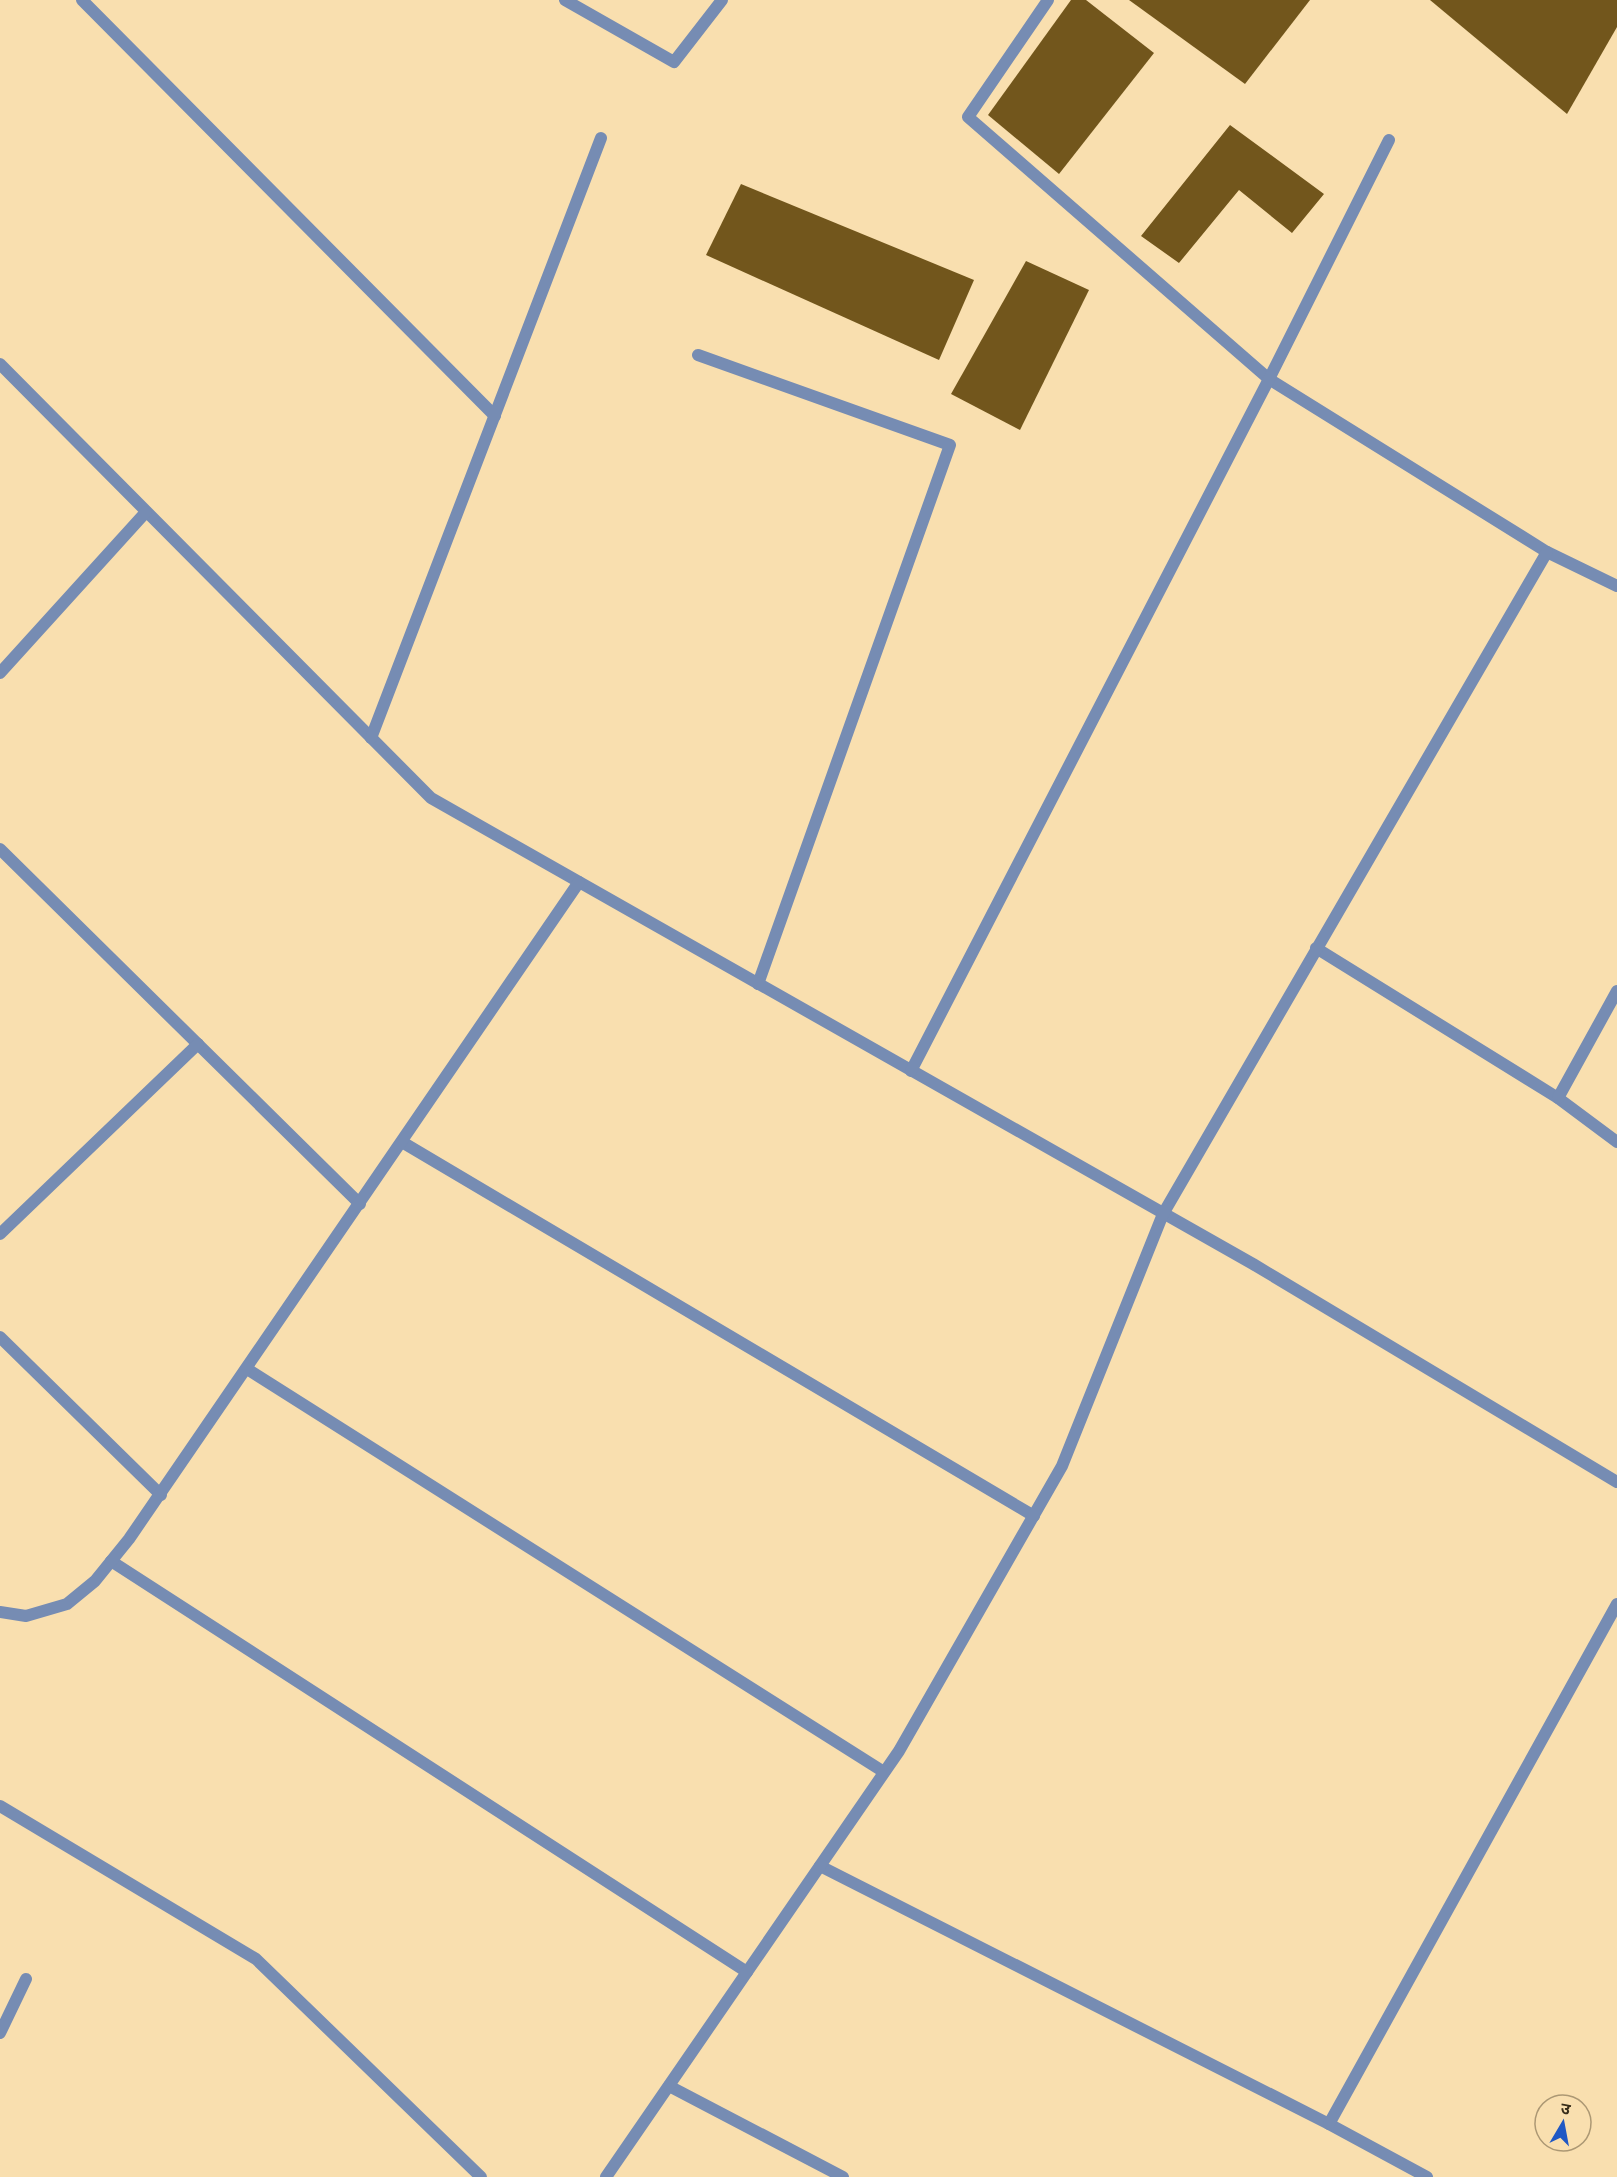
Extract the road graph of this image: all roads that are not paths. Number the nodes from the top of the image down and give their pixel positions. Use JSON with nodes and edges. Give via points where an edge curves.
{"nodes":[{"id":1,"x":82,"y":0,"type":"edge"},
{"id":2,"x":565,"y":0,"type":"edge"},
{"id":3,"x":722,"y":0,"type":"edge"},
{"id":4,"x":1048,"y":0,"type":"edge"},
{"id":5,"x":602,"y":138,"type":"dead end"},
{"id":6,"x":1389,"y":140,"type":"dead end"},
{"id":7,"x":698,"y":355,"type":"dead end"},
{"id":8,"x":0,"y":364,"type":"edge"},
{"id":9,"x":1269,"y":379,"type":"junction"},
{"id":10,"x":495,"y":416,"type":"junction"},
{"id":11,"x":146,"y":512,"type":"junction"},
{"id":12,"x":1547,"y":552,"type":"junction"},
{"id":13,"x":1617,"y":586,"type":"edge"},
{"id":14,"x":0,"y":673,"type":"edge"},
{"id":15,"x":371,"y":738,"type":"junction"},
{"id":16,"x":0,"y":850,"type":"edge"},
{"id":17,"x":579,"y":882,"type":"junction"},
{"id":18,"x":1316,"y":948,"type":"junction"},
{"id":19,"x":758,"y":984,"type":"junction"},
{"id":20,"x":1617,"y":991,"type":"edge"},
{"id":21,"x":198,"y":1044,"type":"junction"},
{"id":22,"x":911,"y":1071,"type":"junction"},
{"id":23,"x":1558,"y":1098,"type":"junction"},
{"id":24,"x":402,"y":1142,"type":"junction"},
{"id":25,"x":1617,"y":1142,"type":"edge"},
{"id":26,"x":360,"y":1204,"type":"junction"},
{"id":27,"x":1163,"y":1214,"type":"junction"},
{"id":28,"x":0,"y":1234,"type":"edge"},
{"id":29,"x":0,"y":1337,"type":"edge"},
{"id":30,"x":247,"y":1369,"type":"junction"},
{"id":31,"x":1617,"y":1482,"type":"edge"},
{"id":32,"x":161,"y":1496,"type":"junction"},
{"id":33,"x":1034,"y":1515,"type":"junction"},
{"id":34,"x":111,"y":1561,"type":"junction"},
{"id":35,"x":1617,"y":1604,"type":"edge"},
{"id":36,"x":0,"y":1612,"type":"edge"},
{"id":37,"x":884,"y":1772,"type":"junction"},
{"id":38,"x":0,"y":1806,"type":"edge"},
{"id":39,"x":820,"y":1866,"type":"junction"},
{"id":40,"x":747,"y":1972,"type":"junction"},
{"id":41,"x":26,"y":1978,"type":"dead end"},
{"id":42,"x":0,"y":2033,"type":"edge"},
{"id":43,"x":669,"y":2086,"type":"junction"},
{"id":44,"x":1329,"y":2124,"type":"junction"},
{"id":45,"x":481,"y":2177,"type":"edge"},
{"id":46,"x":606,"y":2177,"type":"edge"},
{"id":47,"x":843,"y":2177,"type":"edge"},
{"id":48,"x":1427,"y":2177,"type":"edge"}],
"edges":[{"from":1,"to":10,"type":"street"},
{"from":2,"to":3,"type":"street","via":[[674,62]]},
{"from":4,"to":9,"type":"street","via":[[968,117]]},
{"from":5,"to":10,"type":"street"},
{"from":6,"to":9,"type":"street"},
{"from":7,"to":19,"type":"street","via":[[950,445]]},
{"from":8,"to":11,"type":"street"},
{"from":9,"to":12,"type":"street"},
{"from":9,"to":22,"type":"street"},
{"from":10,"to":15,"type":"street"},
{"from":11,"to":14,"type":"street"},
{"from":11,"to":15,"type":"street"},
{"from":12,"to":13,"type":"street"},
{"from":12,"to":18,"type":"street"},
{"from":15,"to":17,"type":"street","via":[[431,798]]},
{"from":16,"to":21,"type":"street"},
{"from":17,"to":19,"type":"street"},
{"from":17,"to":24,"type":"street"},
{"from":18,"to":23,"type":"street"},
{"from":18,"to":27,"type":"street"},
{"from":19,"to":22,"type":"street"},
{"from":20,"to":23,"type":"street"},
{"from":21,"to":26,"type":"street"},
{"from":21,"to":28,"type":"street"},
{"from":22,"to":27,"type":"street"},
{"from":23,"to":25,"type":"street"},
{"from":24,"to":26,"type":"street"},
{"from":24,"to":33,"type":"street"},
{"from":26,"to":30,"type":"street"},
{"from":27,"to":31,"type":"street"},
{"from":27,"to":33,"type":"street","via":[[1062,1466]]},
{"from":29,"to":32,"type":"street"},
{"from":30,"to":32,"type":"street"},
{"from":30,"to":37,"type":"street"},
{"from":32,"to":34,"type":"street"},
{"from":33,"to":37,"type":"street"},
{"from":34,"to":36,"type":"street","via":[[95,1581],[67,1604],[26,1616]]},
{"from":34,"to":40,"type":"street"},
{"from":35,"to":44,"type":"street"},
{"from":37,"to":39,"type":"street"},
{"from":38,"to":45,"type":"street","via":[[256,1959]]},
{"from":39,"to":40,"type":"street"},
{"from":39,"to":44,"type":"street"},
{"from":40,"to":43,"type":"street"},
{"from":41,"to":42,"type":"street"},
{"from":43,"to":46,"type":"street"},
{"from":43,"to":47,"type":"street"},
{"from":44,"to":48,"type":"street"}]}
